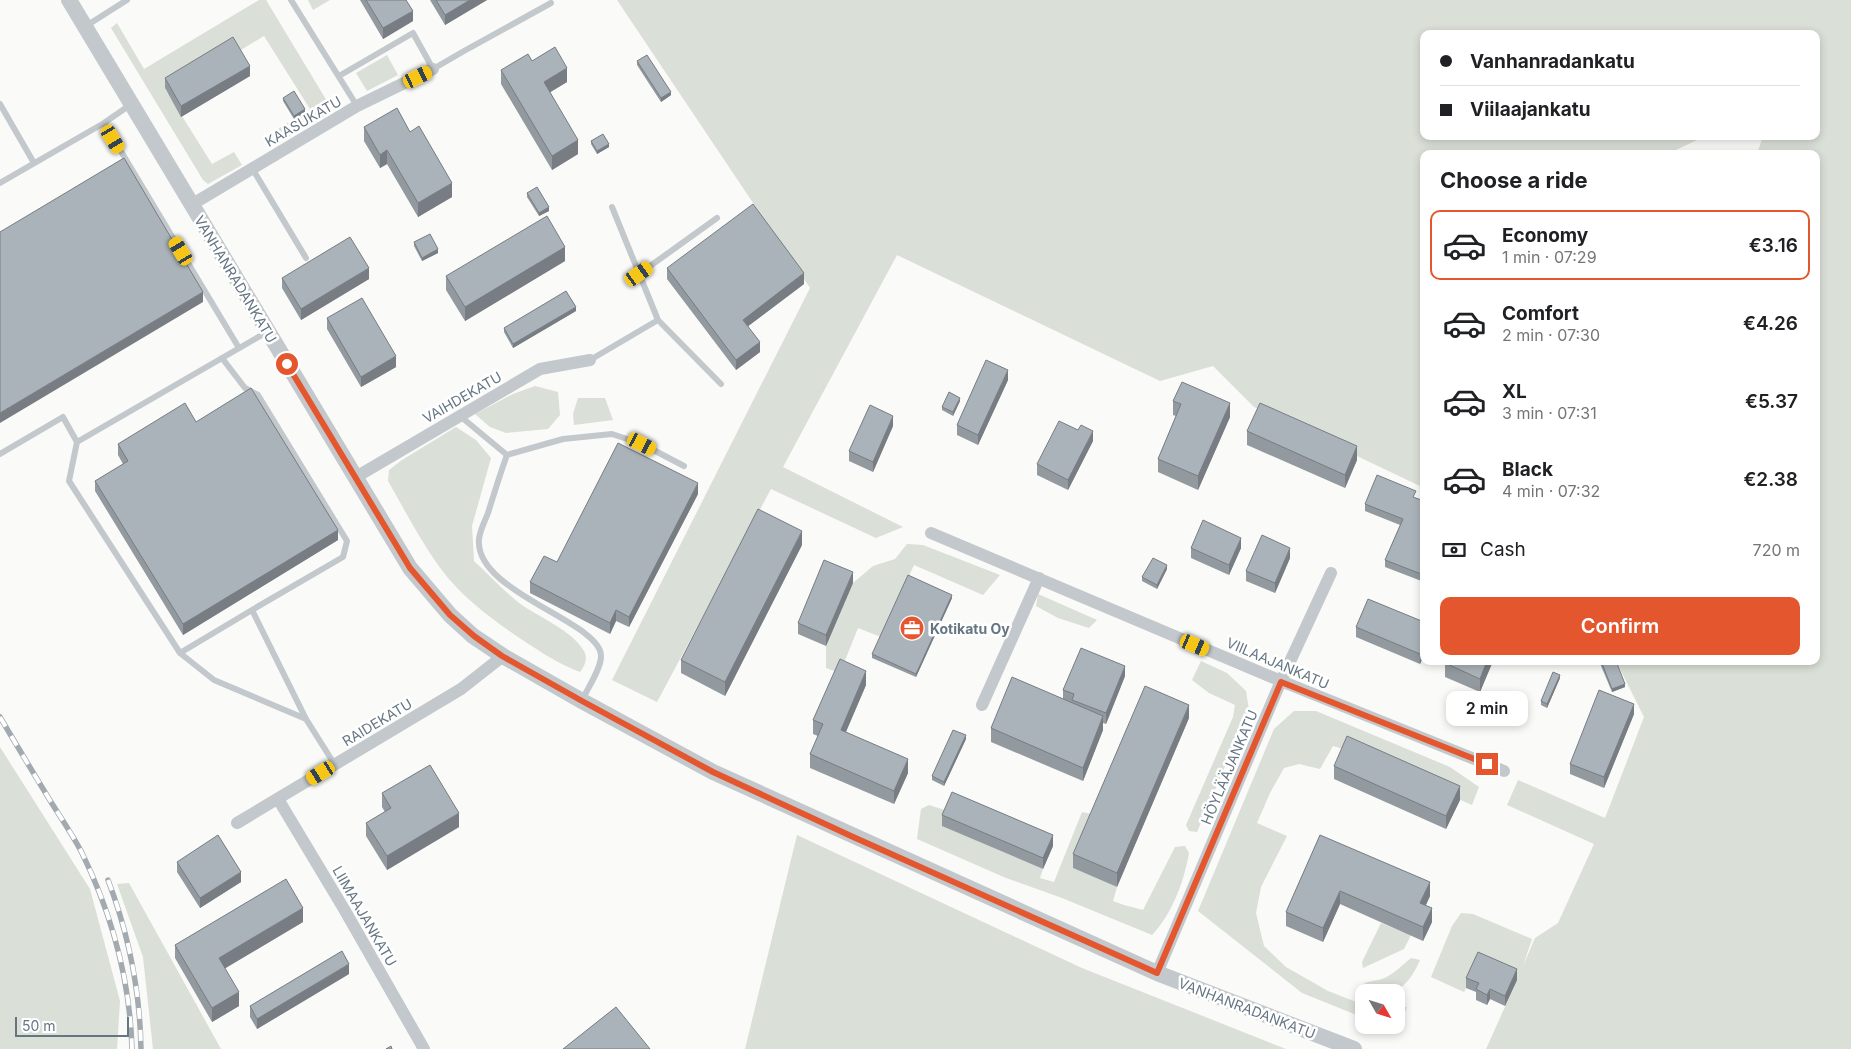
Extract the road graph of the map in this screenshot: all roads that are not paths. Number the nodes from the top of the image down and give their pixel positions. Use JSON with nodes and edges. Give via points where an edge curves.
{"nodes":[{"id":1,"x":69,"y":0,"type":"edge"},
{"id":2,"x":126,"y":0,"type":"edge"},
{"id":3,"x":291,"y":0,"type":"edge"},
{"id":4,"x":551,"y":3,"type":"dead end"},
{"id":5,"x":85,"y":26,"type":"junction"},
{"id":6,"x":434,"y":69,"type":"junction"},
{"id":7,"x":339,"y":76,"type":"junction"},
{"id":8,"x":0,"y":104,"type":"edge"},
{"id":9,"x":132,"y":104,"type":"junction"},
{"id":10,"x":356,"y":106,"type":"junction"},
{"id":11,"x":3,"y":116,"type":"edge"},
{"id":12,"x":104,"y":123,"type":"junction"},
{"id":13,"x":34,"y":163,"type":"junction"},
{"id":14,"x":252,"y":168,"type":"junction"},
{"id":15,"x":0,"y":183,"type":"edge"},
{"id":16,"x":191,"y":205,"type":"junction"},
{"id":17,"x":612,"y":207,"type":"dead end"},
{"id":18,"x":717,"y":218,"type":"dead end"},
{"id":19,"x":306,"y":258,"type":"dead end"},
{"id":20,"x":639,"y":274,"type":"junction"},
{"id":21,"x":658,"y":320,"type":"junction"},
{"id":22,"x":267,"y":332,"type":"junction"},
{"id":23,"x":239,"y":348,"type":"junction"},
{"id":24,"x":222,"y":358,"type":"junction"},
{"id":25,"x":590,"y":360,"type":"joint"},
{"id":26,"x":721,"y":384,"type":"dead end"},
{"id":27,"x":460,"y":416,"type":"junction"},
{"id":28,"x":77,"y":442,"type":"junction"},
{"id":29,"x":0,"y":454,"type":"edge"},
{"id":30,"x":507,"y":455,"type":"junction"},
{"id":31,"x":684,"y":466,"type":"dead end"},
{"id":32,"x":356,"y":477,"type":"junction"},
{"id":33,"x":931,"y":533,"type":"dead end"},
{"id":34,"x":1331,"y":573,"type":"dead end"},
{"id":35,"x":1039,"y":578,"type":"junction"},
{"id":36,"x":252,"y":610,"type":"junction"},
{"id":37,"x":180,"y":653,"type":"junction"},
{"id":38,"x":502,"y":656,"type":"junction"},
{"id":39,"x":1281,"y":682,"type":"junction"},
{"id":40,"x":582,"y":701,"type":"junction"},
{"id":41,"x":982,"y":705,"type":"dead end"},
{"id":42,"x":306,"y":719,"type":"junction"},
{"id":43,"x":335,"y":765,"type":"junction"},
{"id":44,"x":1504,"y":771,"type":"dead end"},
{"id":45,"x":278,"y":799,"type":"junction"},
{"id":46,"x":237,"y":822,"type":"dead end"},
{"id":47,"x":1157,"y":973,"type":"junction"},
{"id":48,"x":424,"y":1049,"type":"edge"},
{"id":49,"x":1354,"y":1049,"type":"edge"}],
"edges":[{"from":1,"to":5,"type":"street","name":"VANHANRADANKATU"},
{"from":2,"to":5,"type":"lane"},
{"from":3,"to":7,"type":"lane"},
{"from":4,"to":6,"type":"lane"},
{"from":5,"to":9,"type":"street","name":"VANHANRADANKATU"},
{"from":6,"to":7,"type":"lane","via":[[412,33]]},
{"from":6,"to":10,"type":"street","name":"KAASUKATU"},
{"from":7,"to":10,"type":"lane"},
{"from":8,"to":11,"type":"lane"},
{"from":9,"to":12,"type":"lane"},
{"from":9,"to":16,"type":"street","name":"VANHANRADANKATU"},
{"from":10,"to":14,"type":"street","name":"KAASUKATU"},
{"from":11,"to":13,"type":"lane"},
{"from":12,"to":13,"type":"lane"},
{"from":12,"to":23,"type":"lane"},
{"from":13,"to":15,"type":"lane"},
{"from":14,"to":16,"type":"street","name":"KAASUKATU"},
{"from":14,"to":19,"type":"lane"},
{"from":16,"to":22,"type":"street","name":"VANHANRADANKATU"},
{"from":17,"to":20,"type":"lane"},
{"from":18,"to":20,"type":"lane"},
{"from":20,"to":21,"type":"lane"},
{"from":21,"to":25,"type":"lane"},
{"from":21,"to":26,"type":"lane"},
{"from":22,"to":23,"type":"lane"},
{"from":22,"to":32,"type":"street","name":"VANHANRADANKATU"},
{"from":23,"to":24,"type":"lane"},
{"from":24,"to":28,"type":"lane"},
{"from":24,"to":36,"type":"lane","via":[[245,388],[258,395],[347,541],[343,557]]},
{"from":25,"to":27,"type":"street","name":"VAIHDEKATU","via":[[540,369]]},
{"from":27,"to":30,"type":"lane"},
{"from":27,"to":32,"type":"street","name":"VAIHDEKATU"},
{"from":28,"to":29,"type":"lane","via":[[63,417]]},
{"from":28,"to":37,"type":"lane","via":[[68,481]]},
{"from":30,"to":31,"type":"lane","via":[[563,439],[612,434],[642,444]]},
{"from":30,"to":40,"type":"lane","via":[[479,539],[482,558],[493,574],[598,645],[600,662]]},
{"from":32,"to":38,"type":"street","name":"VANHANRADANKATU","via":[[410,568],[450,615]]},
{"from":33,"to":35,"type":"street","name":"VIILAAJANKATU"},
{"from":34,"to":39,"type":"street","name":"HÖYLÄÄJANKATU"},
{"from":35,"to":39,"type":"street","name":"VIILAAJANKATU"},
{"from":35,"to":41,"type":"street"},
{"from":36,"to":37,"type":"lane"},
{"from":36,"to":42,"type":"lane"},
{"from":37,"to":42,"type":"lane","via":[[214,680]]},
{"from":38,"to":40,"type":"street","name":"VANHANRADANKATU"},
{"from":38,"to":43,"type":"street","name":"RAIDEKATU","via":[[461,690]]},
{"from":39,"to":44,"type":"street","name":"VIILAAJANKATU"},
{"from":39,"to":47,"type":"street","name":"HÖYLÄÄJANKATU"},
{"from":40,"to":47,"type":"street","name":"VANHANRADANKATU","via":[[713,772]]},
{"from":42,"to":43,"type":"lane"},
{"from":43,"to":45,"type":"street","name":"RAIDEKATU"},
{"from":45,"to":46,"type":"street","name":"RAIDEKATU"},
{"from":45,"to":48,"type":"street","name":"LIIMAAJANKATU"},
{"from":47,"to":49,"type":"street","name":"VANHANRADANKATU"}]}
